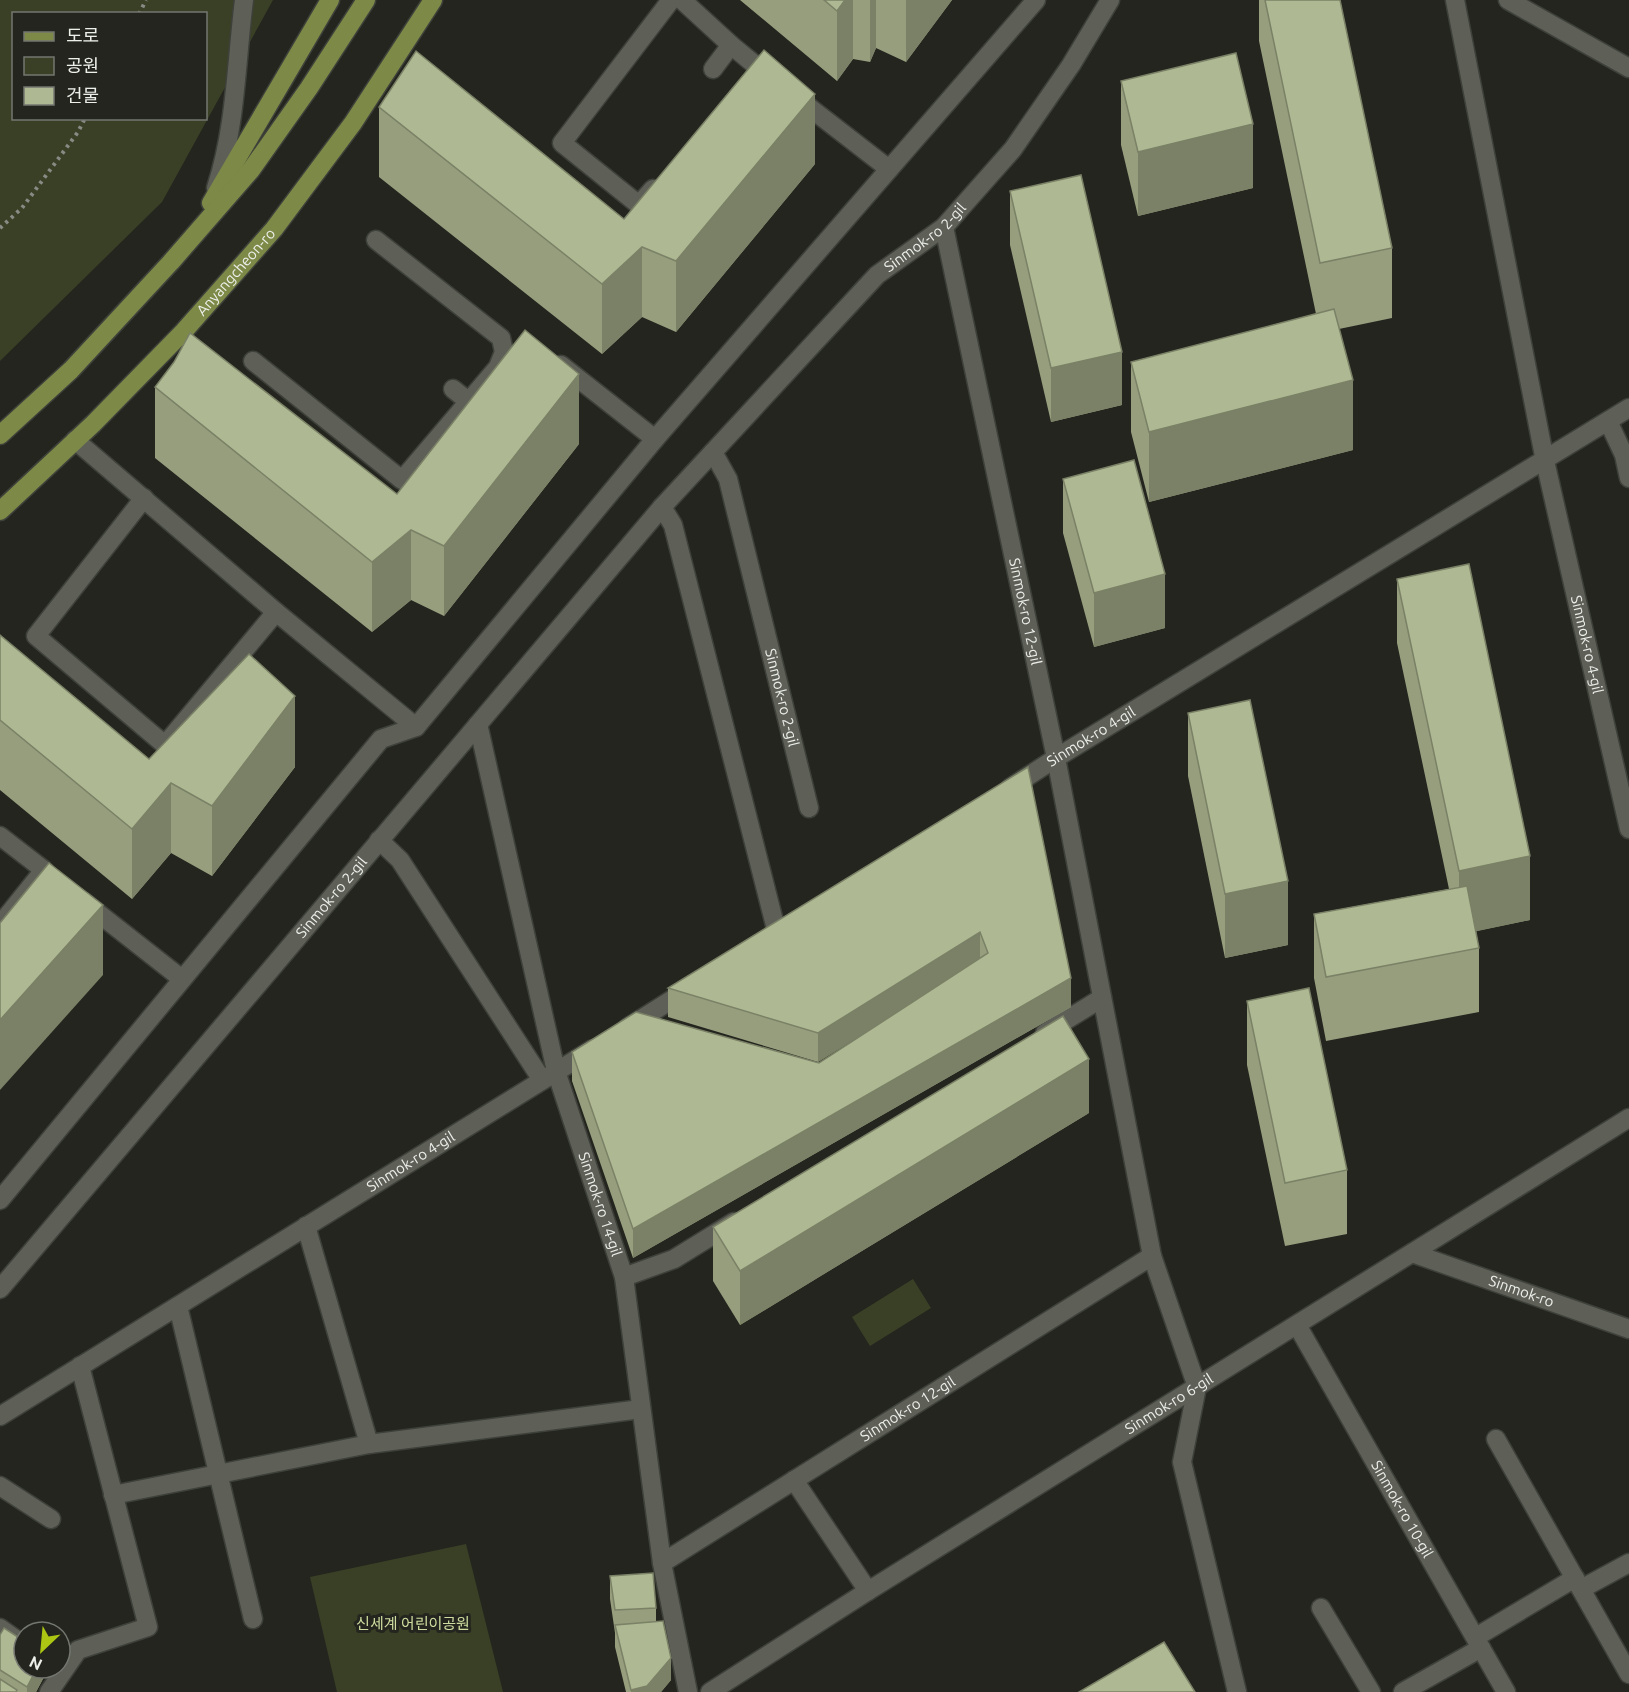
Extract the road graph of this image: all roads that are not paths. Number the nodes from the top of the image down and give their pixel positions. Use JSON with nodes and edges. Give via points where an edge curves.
{"nodes":[{"id":1,"x":244,"y":0,"type":"edge"},
{"id":2,"x":330,"y":0,"type":"edge"},
{"id":3,"x":366,"y":0,"type":"edge"},
{"id":4,"x":433,"y":0,"type":"edge"},
{"id":5,"x":671,"y":0,"type":"edge"},
{"id":6,"x":682,"y":0,"type":"edge"},
{"id":7,"x":1036,"y":0,"type":"edge"},
{"id":8,"x":1110,"y":0,"type":"edge"},
{"id":9,"x":1455,"y":0,"type":"edge"},
{"id":10,"x":1508,"y":0,"type":"edge"},
{"id":11,"x":731,"y":45,"type":"junction"},
{"id":12,"x":1629,"y":68,"type":"edge"},
{"id":13,"x":713,"y":69,"type":"dead end"},
{"id":14,"x":889,"y":169,"type":"junction"},
{"id":15,"x":661,"y":179,"type":"edge"},
{"id":16,"x":210,"y":205,"type":"junction"},
{"id":17,"x":944,"y":227,"type":"junction"},
{"id":18,"x":376,"y":240,"type":"dead end"},
{"id":19,"x":186,"y":244,"type":"junction"},
{"id":20,"x":524,"y":347,"type":"edge"},
{"id":21,"x":504,"y":352,"type":"junction"},
{"id":22,"x":543,"y":352,"type":"edge"},
{"id":23,"x":253,"y":362,"type":"dead end"},
{"id":24,"x":453,"y":389,"type":"dead end"},
{"id":25,"x":468,"y":401,"type":"junction"},
{"id":26,"x":1629,"y":408,"type":"edge"},
{"id":27,"x":1608,"y":421,"type":"junction"},
{"id":28,"x":0,"y":435,"type":"edge"},
{"id":29,"x":655,"y":439,"type":"junction"},
{"id":30,"x":75,"y":440,"type":"junction"},
{"id":31,"x":713,"y":452,"type":"junction"},
{"id":32,"x":1545,"y":460,"type":"junction"},
{"id":33,"x":1629,"y":478,"type":"edge"},
{"id":34,"x":144,"y":498,"type":"junction"},
{"id":35,"x":662,"y":507,"type":"junction"},
{"id":36,"x":0,"y":511,"type":"edge"},
{"id":37,"x":276,"y":612,"type":"junction"},
{"id":38,"x":478,"y":724,"type":"junction"},
{"id":39,"x":417,"y":727,"type":"junction"},
{"id":40,"x":1056,"y":758,"type":"junction"},
{"id":41,"x":997,"y":797,"type":"edge"},
{"id":42,"x":809,"y":808,"type":"dead end"},
{"id":43,"x":1629,"y":829,"type":"edge"},
{"id":44,"x":0,"y":836,"type":"edge"},
{"id":45,"x":379,"y":840,"type":"junction"},
{"id":46,"x":44,"y":870,"type":"junction"},
{"id":47,"x":798,"y":921,"type":"edge"},
{"id":48,"x":0,"y":925,"type":"edge"},
{"id":49,"x":777,"y":933,"type":"junction"},
{"id":50,"x":758,"y":945,"type":"edge"},
{"id":51,"x":182,"y":979,"type":"junction"},
{"id":52,"x":700,"y":982,"type":"edge"},
{"id":53,"x":1102,"y":998,"type":"junction"},
{"id":54,"x":643,"y":1018,"type":"junction"},
{"id":55,"x":665,"y":1025,"type":"edge"},
{"id":56,"x":1033,"y":1040,"type":"edge"},
{"id":57,"x":549,"y":1075,"type":"junction"},
{"id":58,"x":1629,"y":1118,"type":"edge"},
{"id":59,"x":0,"y":1200,"type":"edge"},
{"id":60,"x":753,"y":1211,"type":"edge"},
{"id":61,"x":306,"y":1226,"type":"junction"},
{"id":62,"x":1412,"y":1253,"type":"junction"},
{"id":63,"x":1152,"y":1256,"type":"junction"},
{"id":64,"x":624,"y":1277,"type":"junction"},
{"id":65,"x":0,"y":1289,"type":"edge"},
{"id":66,"x":178,"y":1306,"type":"junction"},
{"id":67,"x":1297,"y":1325,"type":"junction"},
{"id":68,"x":1629,"y":1329,"type":"edge"},
{"id":69,"x":80,"y":1366,"type":"junction"},
{"id":70,"x":1197,"y":1387,"type":"junction"},
{"id":71,"x":641,"y":1409,"type":"junction"},
{"id":72,"x":0,"y":1416,"type":"edge"},
{"id":73,"x":1496,"y":1439,"type":"dead end"},
{"id":74,"x":369,"y":1444,"type":"junction"},
{"id":75,"x":218,"y":1473,"type":"junction"},
{"id":76,"x":794,"y":1480,"type":"junction"},
{"id":77,"x":0,"y":1486,"type":"edge"},
{"id":78,"x":113,"y":1494,"type":"junction"},
{"id":79,"x":51,"y":1519,"type":"dead end"},
{"id":80,"x":662,"y":1563,"type":"junction"},
{"id":81,"x":1629,"y":1563,"type":"edge"},
{"id":82,"x":1578,"y":1584,"type":"junction"},
{"id":83,"x":868,"y":1591,"type":"junction"},
{"id":84,"x":1321,"y":1608,"type":"dead end"},
{"id":85,"x":253,"y":1619,"type":"dead end"},
{"id":86,"x":1479,"y":1643,"type":"junction"},
{"id":87,"x":72,"y":1657,"type":"edge"},
{"id":88,"x":1629,"y":1674,"type":"edge"},
{"id":89,"x":688,"y":1692,"type":"edge"},
{"id":90,"x":710,"y":1692,"type":"edge"},
{"id":91,"x":1237,"y":1692,"type":"edge"},
{"id":92,"x":1371,"y":1692,"type":"edge"},
{"id":93,"x":1403,"y":1692,"type":"edge"},
{"id":94,"x":1506,"y":1692,"type":"edge"}],
"edges":[{"from":1,"to":16,"type":"street","via":[[234,112]]},
{"from":2,"to":16,"type":"main road"},
{"from":3,"to":19,"type":"main road","via":[[250,170]]},
{"from":4,"to":30,"type":"main road","name":"Anyangcheon-ro","via":[[353,123],[274,229],[184,331]]},
{"from":5,"to":15,"type":"street","via":[[562,143],[639,206]]},
{"from":6,"to":11,"type":"street"},
{"from":7,"to":14,"type":"street"},
{"from":8,"to":17,"type":"street","name":"Sinmok-ro 2-gil","via":[[1013,149]]},
{"from":9,"to":32,"type":"street"},
{"from":10,"to":12,"type":"street"},
{"from":11,"to":13,"type":"street"},
{"from":11,"to":14,"type":"street","via":[[753,71]]},
{"from":14,"to":29,"type":"street"},
{"from":16,"to":19,"type":"main road"},
{"from":17,"to":31,"type":"street","name":"Sinmok-ro 2-gil","via":[[878,275]]},
{"from":17,"to":40,"type":"street","name":"Sinmok-ro 12-gil"},
{"from":18,"to":21,"type":"street","via":[[501,338]]},
{"from":19,"to":28,"type":"main road","via":[[71,370]]},
{"from":20,"to":21,"type":"street"},
{"from":21,"to":25,"type":"street","via":[[498,367]]},
{"from":22,"to":29,"type":"street"},
{"from":23,"to":25,"type":"street","via":[[402,480]]},
{"from":24,"to":25,"type":"street"},
{"from":26,"to":27,"type":"street","name":"Sinmok-ro 4-gil"},
{"from":27,"to":32,"type":"street","name":"Sinmok-ro 4-gil"},
{"from":27,"to":33,"type":"street","via":[[1624,455]]},
{"from":29,"to":39,"type":"street"},
{"from":30,"to":34,"type":"street"},
{"from":30,"to":36,"type":"main road","name":"Anyangcheon-ro"},
{"from":31,"to":35,"type":"street","name":"Sinmok-ro 2-gil"},
{"from":31,"to":42,"type":"street","name":"Sinmok-ro 2-gil","via":[[728,478]]},
{"from":32,"to":40,"type":"street","name":"Sinmok-ro 4-gil"},
{"from":32,"to":43,"type":"street","name":"Sinmok-ro 4-gil"},
{"from":34,"to":37,"type":"street"},
{"from":34,"to":37,"type":"street","via":[[115,547],[36,636],[165,745]]},
{"from":35,"to":38,"type":"street","name":"Sinmok-ro 2-gil"},
{"from":35,"to":49,"type":"street","via":[[673,525]]},
{"from":37,"to":39,"type":"street"},
{"from":38,"to":45,"type":"street","name":"Sinmok-ro 2-gil"},
{"from":38,"to":57,"type":"street","name":"Sinmok-ro 14-gil"},
{"from":39,"to":51,"type":"street","via":[[381,739]]},
{"from":40,"to":41,"type":"street","name":"Sinmok-ro 4-gil"},
{"from":40,"to":53,"type":"street","name":"Sinmok-ro 12-gil"},
{"from":44,"to":46,"type":"street"},
{"from":45,"to":57,"type":"street","via":[[400,860]]},
{"from":45,"to":65,"type":"street","name":"Sinmok-ro 2-gil"},
{"from":46,"to":48,"type":"street"},
{"from":46,"to":51,"type":"street"},
{"from":47,"to":49,"type":"street"},
{"from":49,"to":50,"type":"street"},
{"from":51,"to":59,"type":"street"},
{"from":52,"to":54,"type":"street","name":"Sinmok-ro 4-gil"},
{"from":53,"to":56,"type":"street"},
{"from":53,"to":63,"type":"street","name":"Sinmok-ro 12-gil"},
{"from":54,"to":55,"type":"street"},
{"from":54,"to":57,"type":"street","name":"Sinmok-ro 4-gil"},
{"from":57,"to":61,"type":"street","name":"Sinmok-ro 4-gil"},
{"from":57,"to":64,"type":"street","name":"Sinmok-ro 14-gil"},
{"from":58,"to":62,"type":"street","name":"Sinmok-ro 6-gil"},
{"from":60,"to":64,"type":"street","via":[[736,1228],[674,1259]]},
{"from":61,"to":66,"type":"street","name":"Sinmok-ro 4-gil"},
{"from":61,"to":74,"type":"street"},
{"from":62,"to":67,"type":"street","name":"Sinmok-ro 6-gil"},
{"from":62,"to":68,"type":"street","name":"Sinmok-ro"},
{"from":63,"to":70,"type":"street","name":"Sinmok-ro 12-gil"},
{"from":63,"to":76,"type":"street","name":"Sinmok-ro 12-gil"},
{"from":64,"to":71,"type":"street","name":"Sinmok-ro 14-gil"},
{"from":66,"to":69,"type":"street","name":"Sinmok-ro 4-gil"},
{"from":66,"to":75,"type":"street"},
{"from":67,"to":70,"type":"street","name":"Sinmok-ro 6-gil"},
{"from":67,"to":86,"type":"street","name":"Sinmok-ro 10-gil"},
{"from":69,"to":72,"type":"street","name":"Sinmok-ro 4-gil"},
{"from":69,"to":78,"type":"street"},
{"from":70,"to":83,"type":"street","name":"Sinmok-ro 6-gil"},
{"from":70,"to":91,"type":"street","via":[[1182,1462]]},
{"from":71,"to":74,"type":"street"},
{"from":71,"to":80,"type":"street","name":"Sinmok-ro 14-gil"},
{"from":73,"to":82,"type":"street"},
{"from":74,"to":75,"type":"street"},
{"from":75,"to":78,"type":"street"},
{"from":75,"to":85,"type":"street"},
{"from":76,"to":80,"type":"street","name":"Sinmok-ro 12-gil"},
{"from":76,"to":83,"type":"street"},
{"from":77,"to":79,"type":"street"},
{"from":78,"to":87,"type":"street","via":[[148,1627],[78,1650]]},
{"from":80,"to":89,"type":"street","name":"Sinmok-ro 14-gil"},
{"from":81,"to":82,"type":"street"},
{"from":82,"to":86,"type":"street"},
{"from":82,"to":88,"type":"street"},
{"from":83,"to":90,"type":"street","name":"Sinmok-ro 6-gil"},
{"from":84,"to":92,"type":"street"},
{"from":86,"to":93,"type":"street"},
{"from":86,"to":94,"type":"street","name":"Sinmok-ro 10-gil"}]}
